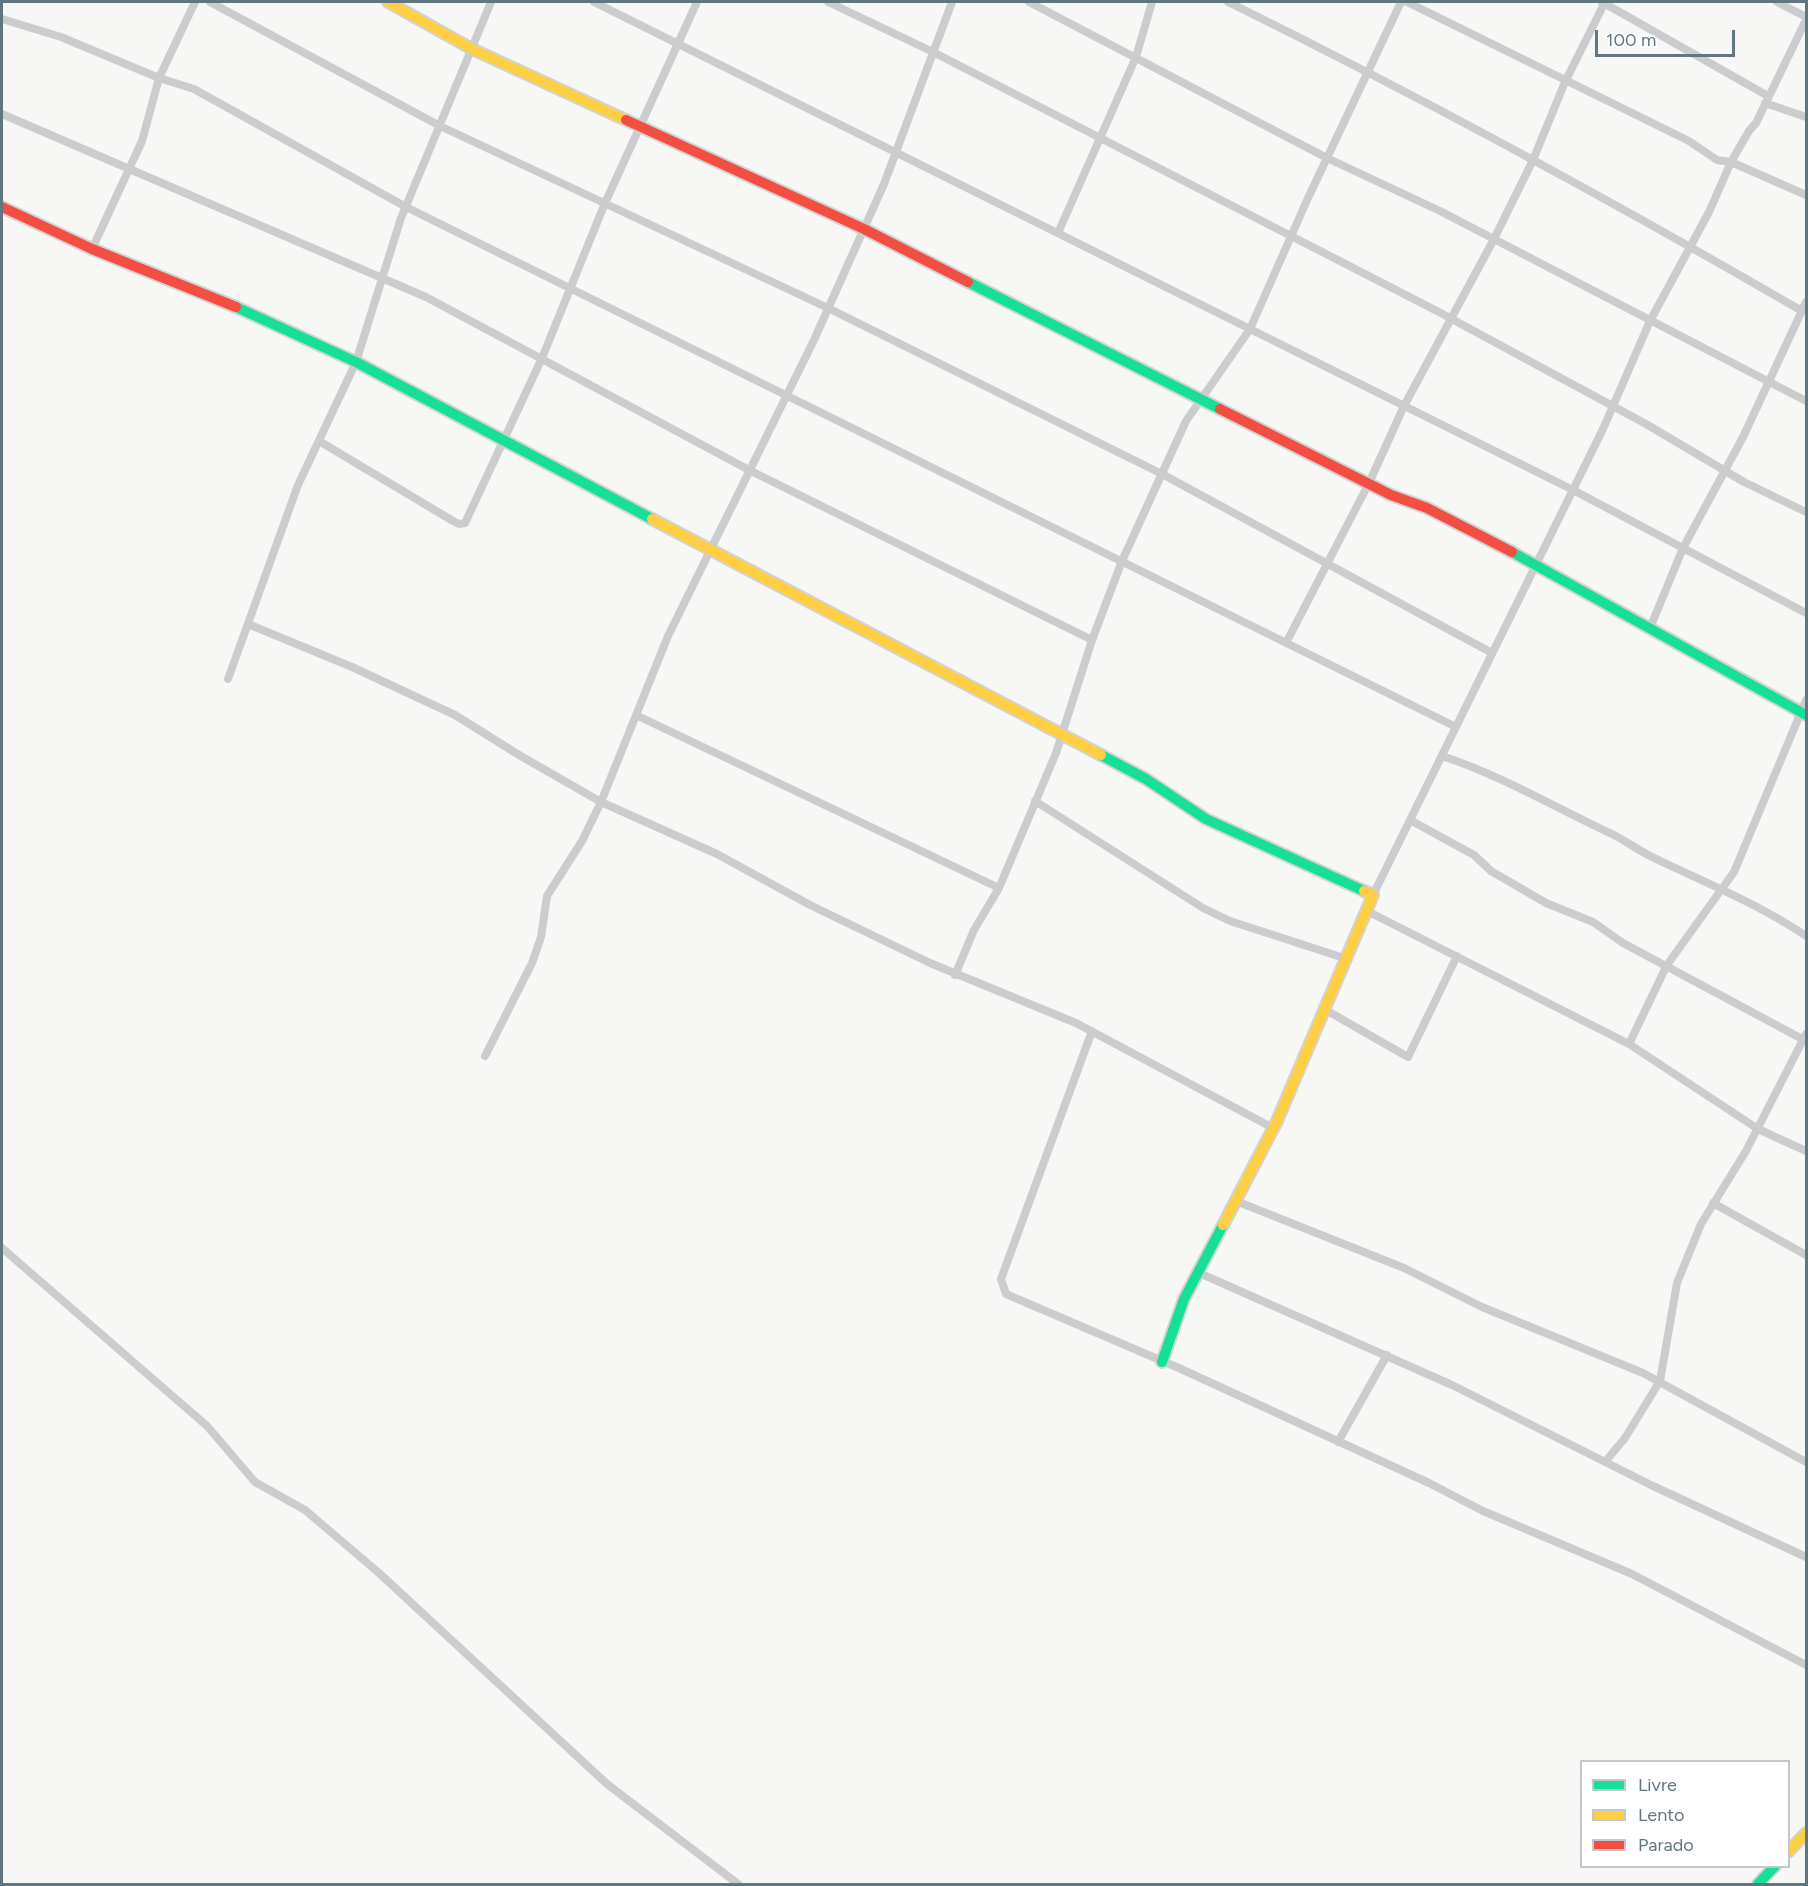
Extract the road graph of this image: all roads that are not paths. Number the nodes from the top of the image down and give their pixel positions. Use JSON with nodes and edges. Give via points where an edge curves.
{"nodes":[{"id":1,"x":195,"y":2,"type":"edge"},
{"id":2,"x":210,"y":2,"type":"edge"},
{"id":3,"x":388,"y":2,"type":"edge"},
{"id":4,"x":491,"y":2,"type":"edge"},
{"id":5,"x":594,"y":2,"type":"edge"},
{"id":6,"x":697,"y":2,"type":"edge"},
{"id":7,"x":828,"y":2,"type":"edge"},
{"id":8,"x":952,"y":2,"type":"edge"},
{"id":9,"x":1029,"y":2,"type":"edge"},
{"id":10,"x":1152,"y":2,"type":"edge"},
{"id":11,"x":1228,"y":2,"type":"edge"},
{"id":12,"x":1401,"y":2,"type":"edge"},
{"id":13,"x":1407,"y":2,"type":"edge"},
{"id":14,"x":1604,"y":2,"type":"edge"},
{"id":15,"x":1777,"y":2,"type":"edge"},
{"id":16,"x":2,"y":19,"type":"edge"},
{"id":17,"x":1806,"y":19,"type":"edge"},
{"id":18,"x":679,"y":44,"type":"junction"},
{"id":19,"x":472,"y":49,"type":"junction"},
{"id":20,"x":933,"y":52,"type":"junction"},
{"id":21,"x":1136,"y":57,"type":"junction"},
{"id":22,"x":1369,"y":71,"type":"junction"},
{"id":23,"x":159,"y":78,"type":"junction"},
{"id":24,"x":1565,"y":82,"type":"junction"},
{"id":25,"x":1767,"y":99,"type":"junction"},
{"id":26,"x":2,"y":114,"type":"edge"},
{"id":27,"x":1806,"y":117,"type":"edge"},
{"id":28,"x":440,"y":126,"type":"junction"},
{"id":29,"x":640,"y":126,"type":"junction"},
{"id":30,"x":1100,"y":139,"type":"junction"},
{"id":31,"x":897,"y":152,"type":"junction"},
{"id":32,"x":1327,"y":158,"type":"junction"},
{"id":33,"x":1533,"y":160,"type":"junction"},
{"id":34,"x":1731,"y":162,"type":"junction"},
{"id":35,"x":128,"y":170,"type":"junction"},
{"id":36,"x":1806,"y":195,"type":"edge"},
{"id":37,"x":604,"y":203,"type":"junction"},
{"id":38,"x":2,"y":207,"type":"edge"},
{"id":39,"x":406,"y":207,"type":"junction"},
{"id":40,"x":864,"y":229,"type":"junction"},
{"id":41,"x":1058,"y":233,"type":"junction"},
{"id":42,"x":1291,"y":238,"type":"junction"},
{"id":43,"x":1494,"y":239,"type":"junction"},
{"id":44,"x":1691,"y":246,"type":"junction"},
{"id":45,"x":92,"y":249,"type":"junction"},
{"id":46,"x":381,"y":278,"type":"junction"},
{"id":47,"x":570,"y":288,"type":"junction"},
{"id":48,"x":1806,"y":302,"type":"edge"},
{"id":49,"x":828,"y":308,"type":"junction"},
{"id":50,"x":1802,"y":311,"type":"junction"},
{"id":51,"x":1452,"y":319,"type":"junction"},
{"id":52,"x":1650,"y":321,"type":"junction"},
{"id":53,"x":1250,"y":329,"type":"junction"},
{"id":54,"x":542,"y":358,"type":"junction"},
{"id":55,"x":356,"y":363,"type":"junction"},
{"id":56,"x":1768,"y":382,"type":"junction"},
{"id":57,"x":786,"y":395,"type":"junction"},
{"id":58,"x":1201,"y":399,"type":"junction"},
{"id":59,"x":1806,"y":401,"type":"edge"},
{"id":60,"x":1612,"y":405,"type":"junction"},
{"id":61,"x":1404,"y":406,"type":"junction"},
{"id":62,"x":502,"y":440,"type":"junction"},
{"id":63,"x":319,"y":441,"type":"junction"},
{"id":64,"x":749,"y":470,"type":"junction"},
{"id":65,"x":1725,"y":472,"type":"junction"},
{"id":66,"x":1162,"y":474,"type":"junction"},
{"id":67,"x":1369,"y":483,"type":"junction"},
{"id":68,"x":1573,"y":490,"type":"junction"},
{"id":69,"x":1806,"y":512,"type":"edge"},
{"id":70,"x":1683,"y":548,"type":"junction"},
{"id":71,"x":709,"y":551,"type":"junction"},
{"id":72,"x":1122,"y":561,"type":"junction"},
{"id":73,"x":1327,"y":562,"type":"junction"},
{"id":74,"x":1536,"y":565,"type":"junction"},
{"id":75,"x":1806,"y":613,"type":"edge"},
{"id":76,"x":248,"y":624,"type":"junction"},
{"id":77,"x":1650,"y":628,"type":"junction"},
{"id":78,"x":1092,"y":640,"type":"junction"},
{"id":79,"x":1286,"y":643,"type":"junction"},
{"id":80,"x":1492,"y":653,"type":"junction"},
{"id":81,"x":228,"y":679,"type":"dead end"},
{"id":82,"x":1806,"y":700,"type":"edge"},
{"id":83,"x":1804,"y":714,"type":"edge"},
{"id":84,"x":638,"y":716,"type":"junction"},
{"id":85,"x":1456,"y":727,"type":"junction"},
{"id":86,"x":1062,"y":737,"type":"junction"},
{"id":87,"x":1442,"y":756,"type":"junction"},
{"id":88,"x":1035,"y":801,"type":"junction"},
{"id":89,"x":601,"y":802,"type":"junction"},
{"id":90,"x":1410,"y":820,"type":"junction"},
{"id":91,"x":999,"y":888,"type":"junction"},
{"id":92,"x":1722,"y":891,"type":"junction"},
{"id":93,"x":1373,"y":896,"type":"junction"},
{"id":94,"x":1366,"y":911,"type":"junction"},
{"id":95,"x":1806,"y":936,"type":"edge"},
{"id":96,"x":1457,"y":956,"type":"junction"},
{"id":97,"x":1344,"y":958,"type":"junction"},
{"id":98,"x":1667,"y":965,"type":"junction"},
{"id":99,"x":955,"y":975,"type":"junction"},
{"id":100,"x":1324,"y":1010,"type":"junction"},
{"id":101,"x":1092,"y":1030,"type":"junction"},
{"id":102,"x":1806,"y":1038,"type":"edge"},
{"id":103,"x":1629,"y":1044,"type":"junction"},
{"id":104,"x":485,"y":1056,"type":"dead end"},
{"id":105,"x":1273,"y":1128,"type":"junction"},
{"id":106,"x":1758,"y":1129,"type":"junction"},
{"id":107,"x":1806,"y":1151,"type":"edge"},
{"id":108,"x":1236,"y":1201,"type":"junction"},
{"id":109,"x":1713,"y":1203,"type":"junction"},
{"id":110,"x":2,"y":1248,"type":"edge"},
{"id":111,"x":1806,"y":1255,"type":"edge"},
{"id":112,"x":1197,"y":1272,"type":"junction"},
{"id":113,"x":1387,"y":1355,"type":"junction"},
{"id":114,"x":1162,"y":1362,"type":"junction"},
{"id":115,"x":1660,"y":1381,"type":"junction"},
{"id":116,"x":1338,"y":1442,"type":"junction"},
{"id":117,"x":1605,"y":1462,"type":"junction"},
{"id":118,"x":1806,"y":1462,"type":"edge"},
{"id":119,"x":1806,"y":1557,"type":"edge"},
{"id":120,"x":1806,"y":1665,"type":"edge"},
{"id":121,"x":1806,"y":1833,"type":"edge"},
{"id":122,"x":1790,"y":1850,"type":"edge"},
{"id":123,"x":1773,"y":1868,"type":"edge"},
{"id":124,"x":738,"y":1884,"type":"edge"},
{"id":125,"x":1758,"y":1884,"type":"edge"}],
"edges":[{"from":1,"to":23,"type":"street"},
{"from":2,"to":28,"type":"street"},
{"from":3,"to":19,"type":"street"},
{"from":4,"to":19,"type":"street"},
{"from":5,"to":18,"type":"street"},
{"from":6,"to":18,"type":"street"},
{"from":7,"to":20,"type":"street"},
{"from":8,"to":20,"type":"street"},
{"from":9,"to":21,"type":"street"},
{"from":10,"to":21,"type":"street"},
{"from":11,"to":22,"type":"street"},
{"from":12,"to":22,"type":"street"},
{"from":13,"to":24,"type":"street"},
{"from":14,"to":24,"type":"street"},
{"from":14,"to":25,"type":"street"},
{"from":15,"to":17,"type":"street"},
{"from":16,"to":23,"type":"street","via":[[61,37]]},
{"from":17,"to":25,"type":"street"},
{"from":18,"to":29,"type":"street"},
{"from":18,"to":31,"type":"street"},
{"from":19,"to":28,"type":"street"},
{"from":19,"to":29,"type":"street"},
{"from":20,"to":30,"type":"street"},
{"from":20,"to":31,"type":"street"},
{"from":21,"to":30,"type":"street"},
{"from":21,"to":32,"type":"street"},
{"from":22,"to":32,"type":"street"},
{"from":22,"to":33,"type":"street"},
{"from":23,"to":35,"type":"street","via":[[142,141]]},
{"from":23,"to":39,"type":"street","via":[[194,89]]},
{"from":24,"to":33,"type":"street"},
{"from":24,"to":34,"type":"street","via":[[1689,141],[1717,160]]},
{"from":25,"to":27,"type":"street"},
{"from":25,"to":34,"type":"street"},
{"from":26,"to":35,"type":"street"},
{"from":28,"to":37,"type":"street"},
{"from":28,"to":39,"type":"street"},
{"from":29,"to":37,"type":"street"},
{"from":29,"to":40,"type":"street"},
{"from":30,"to":41,"type":"street"},
{"from":30,"to":42,"type":"street"},
{"from":31,"to":40,"type":"street"},
{"from":31,"to":41,"type":"street"},
{"from":32,"to":42,"type":"street"},
{"from":32,"to":43,"type":"street"},
{"from":33,"to":43,"type":"street"},
{"from":33,"to":44,"type":"street"},
{"from":34,"to":36,"type":"street"},
{"from":34,"to":44,"type":"street"},
{"from":35,"to":45,"type":"street"},
{"from":35,"to":46,"type":"street"},
{"from":37,"to":47,"type":"street"},
{"from":37,"to":49,"type":"street"},
{"from":38,"to":45,"type":"street"},
{"from":39,"to":46,"type":"street"},
{"from":39,"to":47,"type":"street"},
{"from":40,"to":49,"type":"street"},
{"from":40,"to":58,"type":"street"},
{"from":41,"to":53,"type":"street"},
{"from":42,"to":51,"type":"street"},
{"from":42,"to":53,"type":"street"},
{"from":43,"to":51,"type":"street"},
{"from":43,"to":52,"type":"street"},
{"from":44,"to":50,"type":"street"},
{"from":44,"to":52,"type":"street"},
{"from":45,"to":55,"type":"street","via":[[206,294]]},
{"from":46,"to":54,"type":"street","via":[[426,297]]},
{"from":46,"to":55,"type":"street"},
{"from":47,"to":54,"type":"street"},
{"from":47,"to":57,"type":"street"},
{"from":48,"to":50,"type":"street"},
{"from":49,"to":57,"type":"street"},
{"from":49,"to":66,"type":"street"},
{"from":50,"to":56,"type":"street"},
{"from":51,"to":60,"type":"street"},
{"from":51,"to":61,"type":"street"},
{"from":52,"to":56,"type":"street"},
{"from":52,"to":60,"type":"street"},
{"from":53,"to":58,"type":"street"},
{"from":53,"to":61,"type":"street"},
{"from":54,"to":62,"type":"street"},
{"from":54,"to":64,"type":"street"},
{"from":55,"to":62,"type":"street"},
{"from":55,"to":63,"type":"street"},
{"from":56,"to":59,"type":"street"},
{"from":56,"to":65,"type":"street"},
{"from":57,"to":64,"type":"street"},
{"from":57,"to":72,"type":"street"},
{"from":58,"to":66,"type":"street","via":[[1186,421]]},
{"from":58,"to":67,"type":"street"},
{"from":60,"to":65,"type":"street"},
{"from":60,"to":68,"type":"street"},
{"from":61,"to":67,"type":"street"},
{"from":61,"to":68,"type":"street"},
{"from":62,"to":63,"type":"street","via":[[465,523],[459,524]]},
{"from":62,"to":71,"type":"street"},
{"from":63,"to":76,"type":"street","via":[[298,485]]},
{"from":64,"to":71,"type":"street"},
{"from":64,"to":78,"type":"street"},
{"from":65,"to":69,"type":"street"},
{"from":65,"to":70,"type":"street"},
{"from":66,"to":72,"type":"street"},
{"from":66,"to":73,"type":"street"},
{"from":67,"to":73,"type":"street"},
{"from":67,"to":74,"type":"street","via":[[1427,508]]},
{"from":68,"to":70,"type":"street"},
{"from":68,"to":74,"type":"street"},
{"from":70,"to":75,"type":"street"},
{"from":70,"to":77,"type":"street"},
{"from":71,"to":84,"type":"street","via":[[668,636]]},
{"from":71,"to":86,"type":"street"},
{"from":72,"to":78,"type":"street"},
{"from":72,"to":79,"type":"street"},
{"from":73,"to":79,"type":"street"},
{"from":73,"to":80,"type":"street"},
{"from":74,"to":77,"type":"street"},
{"from":74,"to":80,"type":"street"},
{"from":76,"to":81,"type":"street"},
{"from":76,"to":89,"type":"street","via":[[455,715]]},
{"from":77,"to":83,"type":"street"},
{"from":78,"to":86,"type":"street"},
{"from":79,"to":85,"type":"street"},
{"from":80,"to":85,"type":"street"},
{"from":82,"to":83,"type":"street"},
{"from":83,"to":92,"type":"street"},
{"from":84,"to":89,"type":"street"},
{"from":84,"to":91,"type":"street"},
{"from":85,"to":87,"type":"street"},
{"from":86,"to":88,"type":"street"},
{"from":86,"to":93,"type":"street","via":[[1146,779],[1206,819]]},
{"from":87,"to":90,"type":"street"},
{"from":87,"to":92,"type":"street","via":[[1565,811]]},
{"from":88,"to":91,"type":"street"},
{"from":88,"to":97,"type":"street","via":[[1203,908],[1230,921]]},
{"from":89,"to":99,"type":"street","via":[[717,854],[810,905]]},
{"from":89,"to":104,"type":"street","via":[[547,896],[541,938],[532,963]]},
{"from":90,"to":93,"type":"street"},
{"from":90,"to":98,"type":"street","via":[[1474,855],[1491,871],[1546,903],[1593,922],[1623,943]]},
{"from":91,"to":99,"type":"street","via":[[974,930]]},
{"from":92,"to":95,"type":"street","via":[[1785,921]]},
{"from":92,"to":98,"type":"street"},
{"from":93,"to":94,"type":"street"},
{"from":94,"to":96,"type":"street"},
{"from":94,"to":97,"type":"street"},
{"from":96,"to":100,"type":"street","via":[[1408,1057]]},
{"from":96,"to":103,"type":"street"},
{"from":97,"to":100,"type":"street"},
{"from":98,"to":102,"type":"street"},
{"from":98,"to":103,"type":"street"},
{"from":99,"to":101,"type":"street"},
{"from":100,"to":105,"type":"street"},
{"from":101,"to":105,"type":"street"},
{"from":101,"to":114,"type":"street","via":[[1024,1211],[1001,1279],[1002,1287],[1006,1294]]},
{"from":102,"to":106,"type":"street"},
{"from":103,"to":106,"type":"street"},
{"from":105,"to":108,"type":"street"},
{"from":106,"to":107,"type":"street"},
{"from":106,"to":109,"type":"street"},
{"from":108,"to":112,"type":"street"},
{"from":108,"to":115,"type":"street","via":[[1404,1268],[1482,1307]]},
{"from":109,"to":111,"type":"street"},
{"from":109,"to":115,"type":"street","via":[[1677,1283]]},
{"from":110,"to":124,"type":"street","via":[[207,1426],[255,1482],[305,1510],[379,1573],[607,1784]]},
{"from":112,"to":113,"type":"street"},
{"from":112,"to":114,"type":"street"},
{"from":113,"to":116,"type":"street"},
{"from":113,"to":117,"type":"street"},
{"from":114,"to":116,"type":"street"},
{"from":115,"to":117,"type":"street"},
{"from":115,"to":118,"type":"street"},
{"from":116,"to":120,"type":"street","via":[[1482,1511],[1632,1574]]},
{"from":117,"to":119,"type":"street"},
{"from":121,"to":122,"type":"street"},
{"from":123,"to":125,"type":"street"}]}
